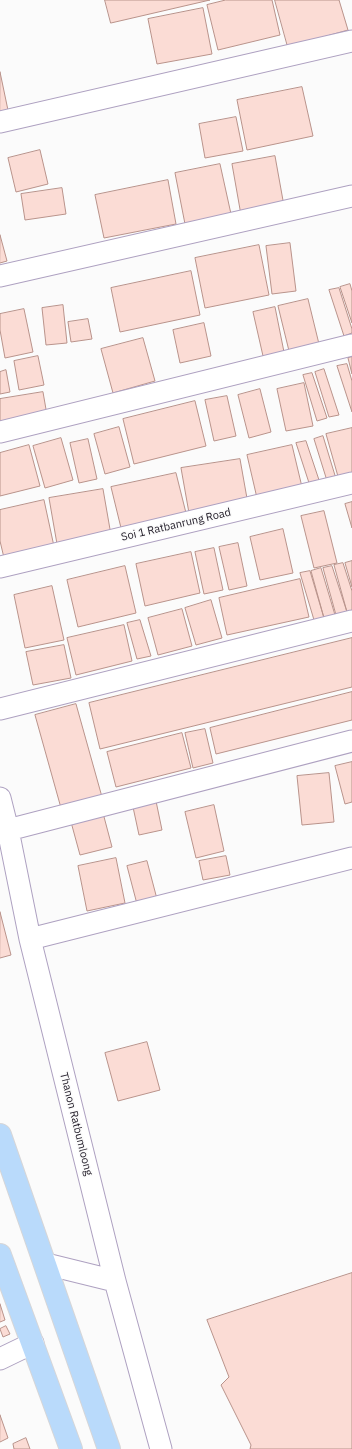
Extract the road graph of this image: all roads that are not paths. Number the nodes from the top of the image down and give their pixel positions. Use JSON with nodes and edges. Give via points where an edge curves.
{"nodes":[{"id":1,"x":352,"y":41,"type":"edge"},
{"id":2,"x":0,"y":122,"type":"edge"},
{"id":3,"x":352,"y":196,"type":"edge"},
{"id":4,"x":0,"y":276,"type":"edge"},
{"id":5,"x":352,"y":345,"type":"edge"},
{"id":6,"x":0,"y":432,"type":"edge"},
{"id":7,"x":352,"y":483,"type":"edge"},
{"id":8,"x":0,"y":567,"type":"edge"},
{"id":9,"x":352,"y":621,"type":"edge"},
{"id":10,"x":0,"y":709,"type":"edge"},
{"id":11,"x":352,"y":741,"type":"edge"},
{"id":12,"x":0,"y":798,"type":"edge"},
{"id":13,"x":8,"y":830,"type":"junction"},
{"id":14,"x":352,"y":858,"type":"edge"},
{"id":15,"x":30,"y":939,"type":"junction"},
{"id":16,"x":0,"y":1135,"type":"edge"},
{"id":17,"x":0,"y":1255,"type":"edge"},
{"id":18,"x":46,"y":1264,"type":"junction"},
{"id":19,"x":114,"y":1281,"type":"junction"},
{"id":20,"x":33,"y":1343,"type":"junction"},
{"id":21,"x":0,"y":1359,"type":"edge"},
{"id":22,"x":71,"y":1449,"type":"edge"},
{"id":23,"x":109,"y":1449,"type":"edge"},
{"id":24,"x":161,"y":1449,"type":"edge"}],
"edges":[{"from":1,"to":2,"type":"street"},
{"from":3,"to":4,"type":"street"},
{"from":5,"to":6,"type":"street"},
{"from":7,"to":8,"type":"street","name":"Soi 1 Ratbanrung Road"},
{"from":9,"to":10,"type":"street"},
{"from":11,"to":13,"type":"street"},
{"from":12,"to":13,"type":"street","name":"Thanon Ratbumloong"},
{"from":13,"to":15,"type":"street","name":"Thanon Ratbumloong"},
{"from":14,"to":15,"type":"street"},
{"from":15,"to":19,"type":"street","name":"Thanon Ratbumloong"},
{"from":16,"to":18,"type":"main road"},
{"from":17,"to":20,"type":"main road"},
{"from":18,"to":19,"type":"street"},
{"from":18,"to":23,"type":"main road"},
{"from":19,"to":24,"type":"street","name":"Thanon Ratbumloong"},
{"from":20,"to":21,"type":"street"},
{"from":20,"to":22,"type":"main road"}]}
